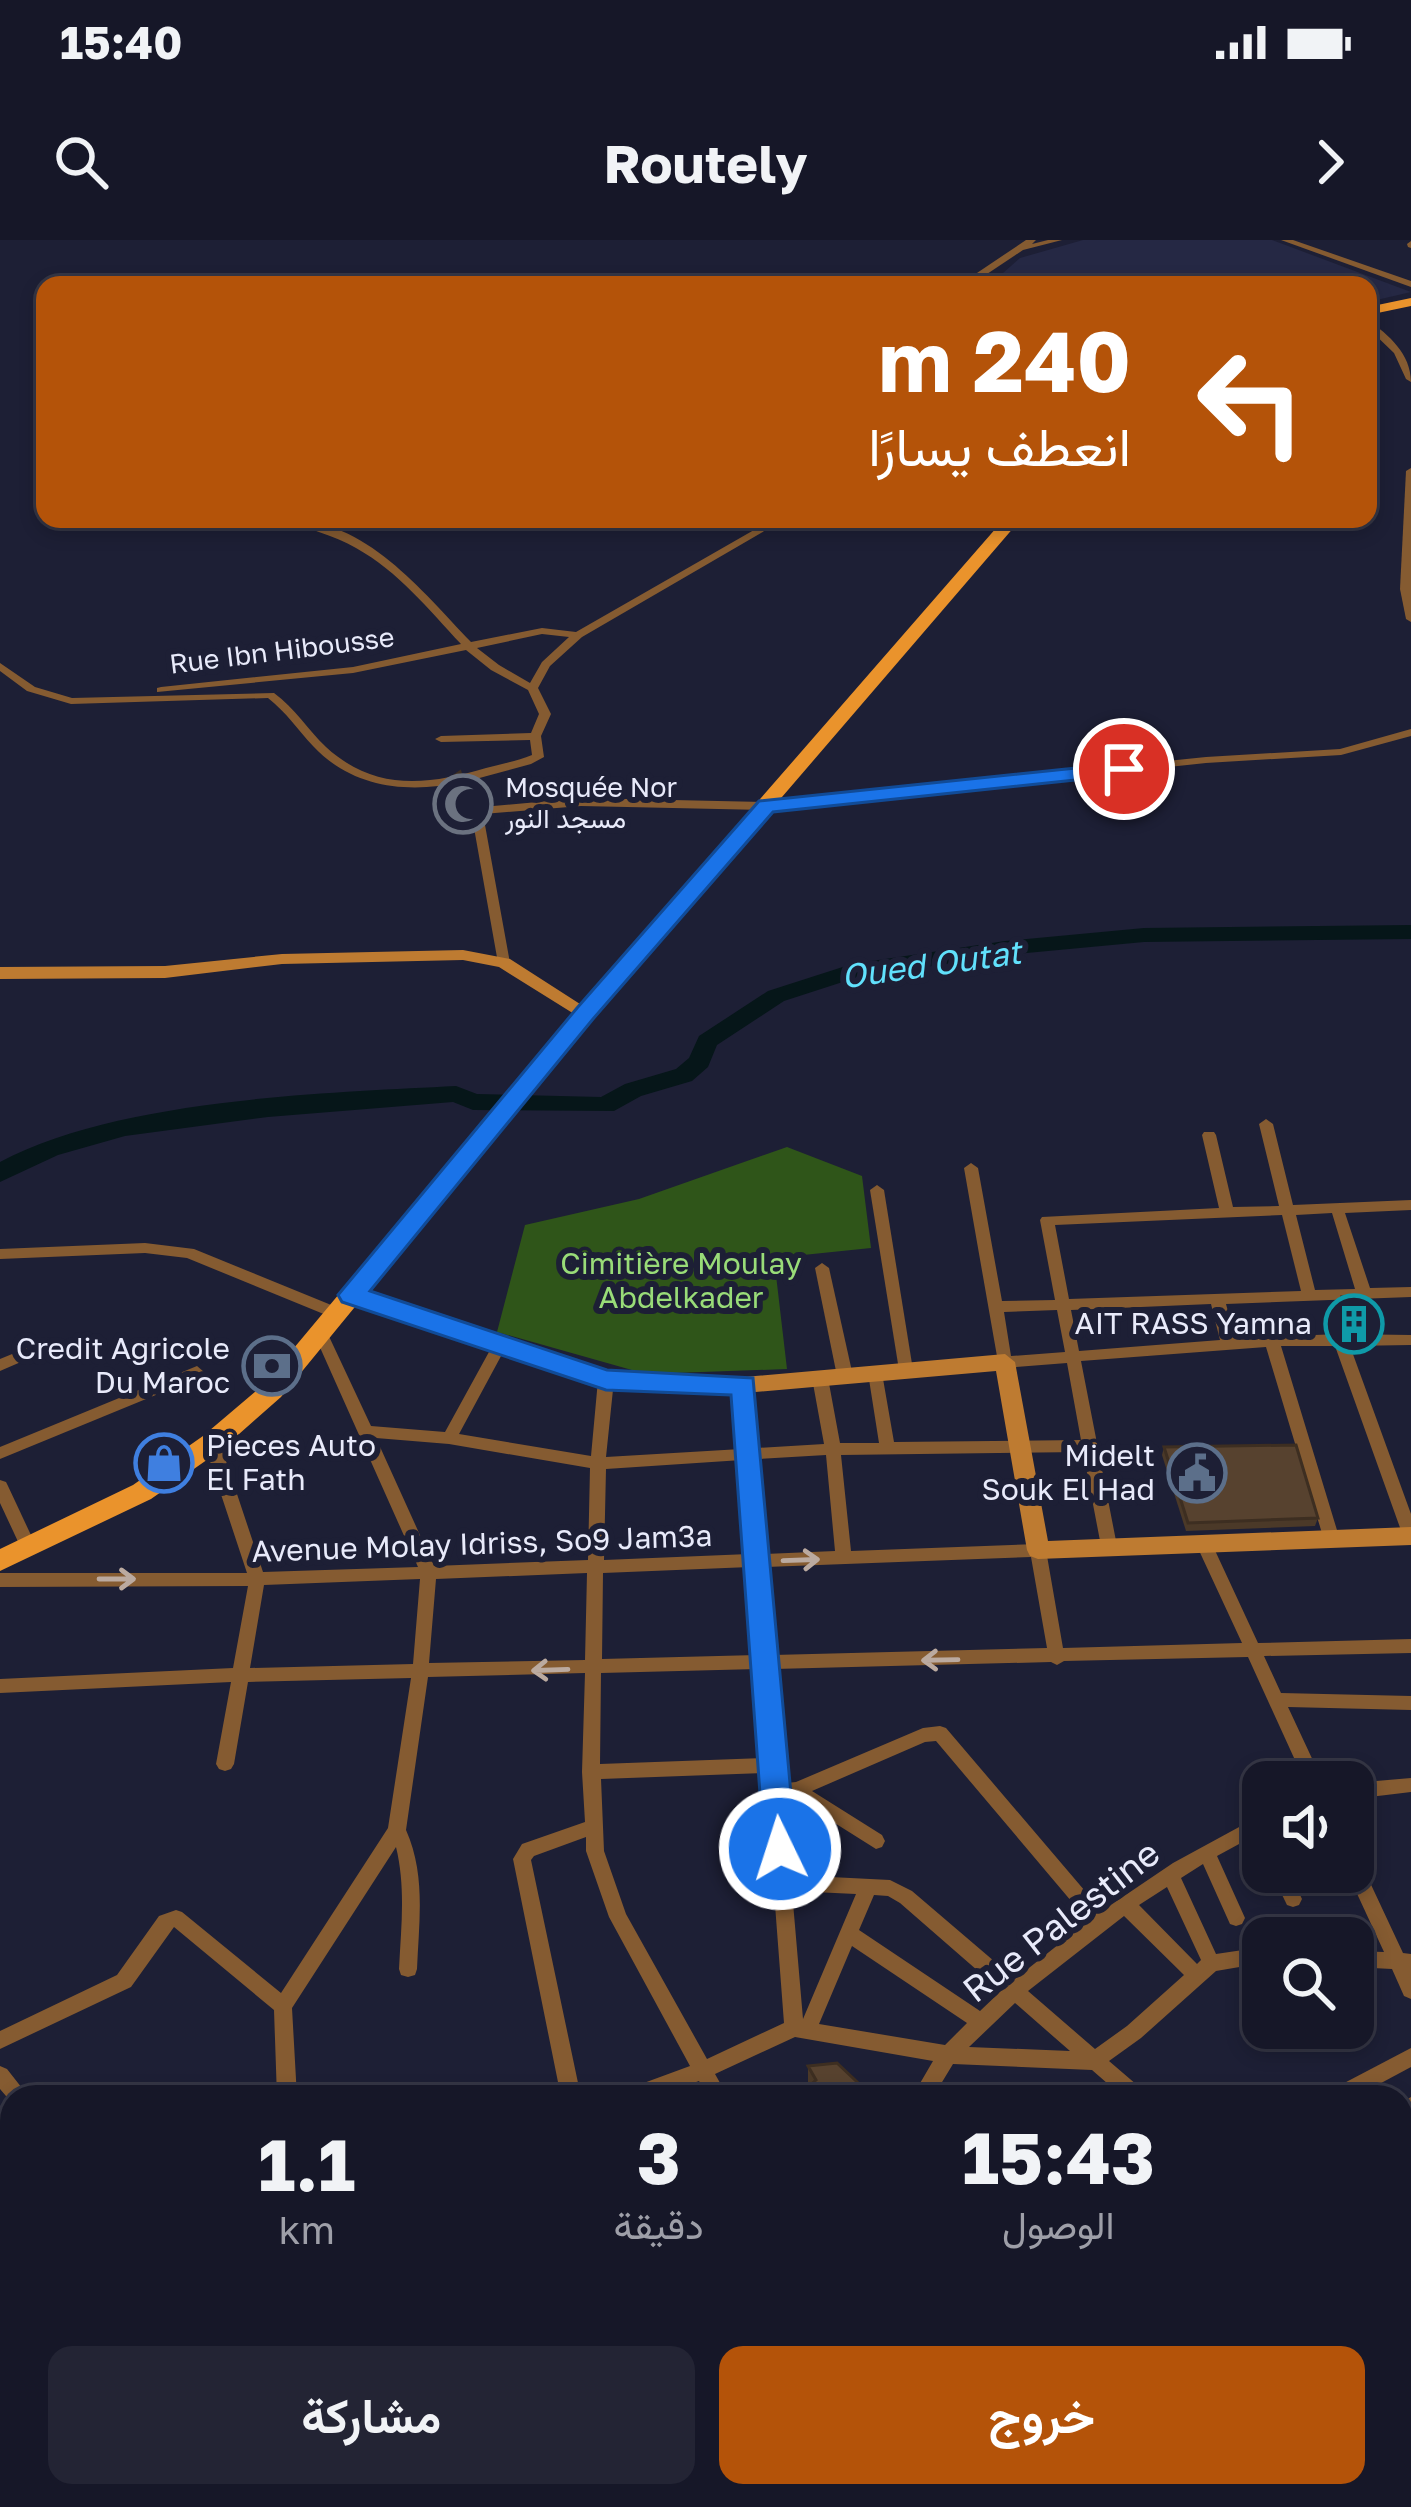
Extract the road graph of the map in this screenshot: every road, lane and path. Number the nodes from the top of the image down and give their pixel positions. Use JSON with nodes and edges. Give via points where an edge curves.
{"nodes":[{"id":1,"x":1032,"y":240,"type":"edge"},
{"id":2,"x":1058,"y":240,"type":"edge"},
{"id":3,"x":1285,"y":240,"type":"edge"},
{"id":4,"x":1022,"y":250,"type":"junction"},
{"id":5,"x":980,"y":276,"type":"edge"},
{"id":6,"x":1411,"y":284,"type":"edge"},
{"id":7,"x":1411,"y":302,"type":"edge"},
{"id":8,"x":1377,"y":309,"type":"edge"},
{"id":9,"x":1377,"y":332,"type":"edge"},
{"id":10,"x":1411,"y":379,"type":"edge"},
{"id":11,"x":1411,"y":471,"type":"edge"},
{"id":12,"x":322,"y":528,"type":"edge"},
{"id":13,"x":764,"y":528,"type":"edge"},
{"id":14,"x":1005,"y":528,"type":"edge"},
{"id":15,"x":1411,"y":619,"type":"edge"},
{"id":16,"x":578,"y":635,"type":"junction"},
{"id":17,"x":465,"y":647,"type":"junction"},
{"id":18,"x":0,"y":666,"type":"edge"},
{"id":19,"x":532,"y":688,"type":"junction"},
{"id":20,"x":132,"y":697,"type":"junction"},
{"id":21,"x":1411,"y":732,"type":"edge"},
{"id":22,"x":535,"y":736,"type":"junction"},
{"id":23,"x":441,"y":739,"type":"dead end"},
{"id":24,"x":467,"y":781,"type":"junction"},
{"id":25,"x":766,"y":806,"type":"junction"},
{"id":26,"x":477,"y":811,"type":"junction"},
{"id":27,"x":504,"y":963,"type":"junction"},
{"id":28,"x":0,"y":973,"type":"edge"},
{"id":29,"x":585,"y":1013,"type":"junction"},
{"id":30,"x":1267,"y":1124,"type":"dead end"},
{"id":31,"x":1210,"y":1135,"type":"dead end"},
{"id":32,"x":970,"y":1168,"type":"dead end"},
{"id":33,"x":877,"y":1190,"type":"dead end"},
{"id":34,"x":1337,"y":1208,"type":"junction"},
{"id":35,"x":1288,"y":1210,"type":"junction"},
{"id":36,"x":1227,"y":1211,"type":"junction"},
{"id":37,"x":1409,"y":1211,"type":"edge"},
{"id":38,"x":0,"y":1254,"type":"edge"},
{"id":39,"x":822,"y":1268,"type":"dead end"},
{"id":40,"x":1411,"y":1292,"type":"edge"},
{"id":41,"x":1364,"y":1294,"type":"junction"},
{"id":42,"x":1309,"y":1295,"type":"junction"},
{"id":43,"x":1217,"y":1299,"type":"junction"},
{"id":44,"x":1060,"y":1304,"type":"junction"},
{"id":45,"x":995,"y":1306,"type":"junction"},
{"id":46,"x":336,"y":1314,"type":"junction"},
{"id":47,"x":1340,"y":1339,"type":"junction"},
{"id":48,"x":1411,"y":1340,"type":"edge"},
{"id":49,"x":1272,"y":1341,"type":"junction"},
{"id":50,"x":1229,"y":1344,"type":"junction"},
{"id":51,"x":500,"y":1345,"type":"junction"},
{"id":52,"x":39,"y":1348,"type":"dead end"},
{"id":53,"x":1070,"y":1355,"type":"junction"},
{"id":54,"x":1005,"y":1362,"type":"junction"},
{"id":55,"x":0,"y":1365,"type":"edge"},
{"id":56,"x":905,"y":1370,"type":"junction"},
{"id":57,"x":196,"y":1372,"type":"dead end"},
{"id":58,"x":875,"y":1373,"type":"junction"},
{"id":59,"x":845,"y":1376,"type":"junction"},
{"id":60,"x":820,"y":1378,"type":"junction"},
{"id":61,"x":606,"y":1380,"type":"junction"},
{"id":62,"x":744,"y":1385,"type":"junction"},
{"id":63,"x":367,"y":1432,"type":"junction"},
{"id":64,"x":449,"y":1438,"type":"junction"},
{"id":65,"x":212,"y":1444,"type":"junction"},
{"id":66,"x":1088,"y":1446,"type":"junction"},
{"id":67,"x":833,"y":1449,"type":"junction"},
{"id":68,"x":1019,"y":1449,"type":"junction"},
{"id":69,"x":888,"y":1450,"type":"junction"},
{"id":70,"x":0,"y":1453,"type":"edge"},
{"id":71,"x":749,"y":1457,"type":"junction"},
{"id":72,"x":598,"y":1463,"type":"junction"},
{"id":73,"x":0,"y":1486,"type":"edge"},
{"id":74,"x":1411,"y":1536,"type":"edge"},
{"id":75,"x":1331,"y":1540,"type":"junction"},
{"id":76,"x":1204,"y":1544,"type":"junction"},
{"id":77,"x":1109,"y":1546,"type":"junction"},
{"id":78,"x":29,"y":1548,"type":"junction"},
{"id":79,"x":1037,"y":1550,"type":"junction"},
{"id":80,"x":844,"y":1558,"type":"junction"},
{"id":81,"x":0,"y":1561,"type":"edge"},
{"id":82,"x":758,"y":1561,"type":"junction"},
{"id":83,"x":596,"y":1569,"type":"junction"},
{"id":84,"x":429,"y":1572,"type":"junction"},
{"id":85,"x":257,"y":1579,"type":"junction"},
{"id":86,"x":0,"y":1580,"type":"edge"},
{"id":87,"x":1411,"y":1646,"type":"edge"},
{"id":88,"x":1253,"y":1650,"type":"junction"},
{"id":89,"x":1057,"y":1658,"type":"junction"},
{"id":90,"x":765,"y":1662,"type":"junction"},
{"id":91,"x":595,"y":1669,"type":"junction"},
{"id":92,"x":421,"y":1674,"type":"junction"},
{"id":93,"x":240,"y":1675,"type":"junction"},
{"id":94,"x":0,"y":1686,"type":"edge"},
{"id":95,"x":1277,"y":1700,"type":"junction"},
{"id":96,"x":1411,"y":1703,"type":"edge"},
{"id":97,"x":1305,"y":1761,"type":"edge"},
{"id":98,"x":225,"y":1765,"type":"dead end"},
{"id":99,"x":591,"y":1772,"type":"junction"},
{"id":100,"x":774,"y":1774,"type":"junction"},
{"id":101,"x":1411,"y":1785,"type":"edge"},
{"id":102,"x":797,"y":1789,"type":"junction"},
{"id":103,"x":1374,"y":1789,"type":"edge"},
{"id":104,"x":592,"y":1827,"type":"junction"},
{"id":105,"x":397,"y":1830,"type":"junction"},
{"id":106,"x":1242,"y":1837,"type":"edge"},
{"id":107,"x":876,"y":1841,"type":"dead end"},
{"id":108,"x":1207,"y":1854,"type":"junction"},
{"id":109,"x":1171,"y":1876,"type":"junction"},
{"id":110,"x":782,"y":1882,"type":"junction"},
{"id":111,"x":868,"y":1887,"type":"junction"},
{"id":112,"x":1290,"y":1893,"type":"edge"},
{"id":113,"x":1368,"y":1893,"type":"edge"},
{"id":114,"x":1293,"y":1899,"type":"dead end"},
{"id":115,"x":1126,"y":1905,"type":"junction"},
{"id":116,"x":1236,"y":1918,"type":"dead end"},
{"id":117,"x":1102,"y":1924,"type":"junction"},
{"id":118,"x":851,"y":1935,"type":"junction"},
{"id":119,"x":1242,"y":1960,"type":"edge"},
{"id":120,"x":1374,"y":1960,"type":"edge"},
{"id":121,"x":1404,"y":1962,"type":"edge"},
{"id":122,"x":408,"y":1969,"type":"dead end"},
{"id":123,"x":1203,"y":1969,"type":"junction"},
{"id":124,"x":1018,"y":1990,"type":"junction"},
{"id":125,"x":1411,"y":1990,"type":"edge"},
{"id":126,"x":284,"y":2006,"type":"junction"},
{"id":127,"x":982,"y":2024,"type":"junction"},
{"id":128,"x":800,"y":2030,"type":"junction"},
{"id":129,"x":0,"y":2040,"type":"edge"},
{"id":130,"x":948,"y":2055,"type":"junction"},
{"id":131,"x":1411,"y":2057,"type":"edge"},
{"id":132,"x":1094,"y":2061,"type":"junction"},
{"id":133,"x":701,"y":2071,"type":"junction"},
{"id":134,"x":287,"y":2085,"type":"edge"},
{"id":135,"x":569,"y":2085,"type":"edge"},
{"id":136,"x":662,"y":2085,"type":"edge"},
{"id":137,"x":710,"y":2085,"type":"edge"},
{"id":138,"x":929,"y":2085,"type":"edge"},
{"id":139,"x":1123,"y":2085,"type":"edge"},
{"id":140,"x":1358,"y":2085,"type":"edge"}],
"edges":[{"from":1,"to":4,"type":"street"},
{"from":2,"to":4,"type":"street"},
{"from":3,"to":6,"type":"street"},
{"from":4,"to":5,"type":"street"},
{"from":7,"to":8,"type":"main road"},
{"from":9,"to":10,"type":"street"},
{"from":11,"to":15,"type":"street"},
{"from":12,"to":17,"type":"street","via":[[419,590]]},
{"from":13,"to":16,"type":"street"},
{"from":14,"to":25,"type":"main road"},
{"from":16,"to":17,"type":"street","name":"Rue Ibn Hibousse","via":[[542,631]]},
{"from":16,"to":19,"type":"street"},
{"from":17,"to":19,"type":"street"},
{"from":17,"to":20,"type":"street","name":"Rue Ibn Hibousse"},
{"from":18,"to":20,"type":"street","via":[[59,699]]},
{"from":19,"to":22,"type":"street","via":[[545,714]]},
{"from":20,"to":24,"type":"street","via":[[270,695],[326,753],[367,777],[425,787]]},
{"from":21,"to":25,"type":"street","via":[[1341,752]]},
{"from":22,"to":23,"type":"street"},
{"from":22,"to":24,"type":"street","via":[[535,760]]},
{"from":24,"to":26,"type":"street"},
{"from":25,"to":26,"type":"street","via":[[581,802]]},
{"from":25,"to":29,"type":"main road"},
{"from":26,"to":27,"type":"street"},
{"from":27,"to":28,"type":"street","via":[[444,955]]},
{"from":27,"to":29,"type":"street"},
{"from":29,"to":46,"type":"main road"},
{"from":30,"to":35,"type":"street"},
{"from":31,"to":36,"type":"street"},
{"from":32,"to":45,"type":"street"},
{"from":33,"to":56,"type":"street"},
{"from":34,"to":35,"type":"street"},
{"from":34,"to":37,"type":"street"},
{"from":34,"to":41,"type":"street"},
{"from":35,"to":36,"type":"street"},
{"from":35,"to":42,"type":"street"},
{"from":36,"to":44,"type":"street","via":[[1047,1220]]},
{"from":38,"to":46,"type":"street","via":[[177,1250]]},
{"from":39,"to":59,"type":"street"},
{"from":40,"to":41,"type":"street"},
{"from":41,"to":42,"type":"street"},
{"from":42,"to":43,"type":"street"},
{"from":43,"to":44,"type":"street"},
{"from":43,"to":50,"type":"street"},
{"from":44,"to":45,"type":"street"},
{"from":44,"to":53,"type":"street"},
{"from":45,"to":54,"type":"street"},
{"from":46,"to":51,"type":"street"},
{"from":46,"to":63,"type":"street"},
{"from":46,"to":65,"type":"main road","via":[[272,1391]]},
{"from":47,"to":48,"type":"street"},
{"from":47,"to":49,"type":"street"},
{"from":47,"to":74,"type":"street"},
{"from":49,"to":50,"type":"street"},
{"from":49,"to":75,"type":"street"},
{"from":50,"to":53,"type":"street"},
{"from":51,"to":61,"type":"street"},
{"from":51,"to":64,"type":"street"},
{"from":52,"to":55,"type":"street"},
{"from":53,"to":54,"type":"street"},
{"from":53,"to":66,"type":"street"},
{"from":54,"to":56,"type":"street"},
{"from":54,"to":68,"type":"street"},
{"from":56,"to":58,"type":"street"},
{"from":57,"to":70,"type":"street"},
{"from":58,"to":59,"type":"street"},
{"from":58,"to":69,"type":"street"},
{"from":59,"to":60,"type":"street"},
{"from":60,"to":62,"type":"street"},
{"from":60,"to":67,"type":"street"},
{"from":61,"to":62,"type":"street"},
{"from":61,"to":72,"type":"street"},
{"from":62,"to":71,"type":"street"},
{"from":63,"to":64,"type":"street"},
{"from":63,"to":84,"type":"street"},
{"from":64,"to":72,"type":"street"},
{"from":65,"to":78,"type":"main road","via":[[142,1492]]},
{"from":65,"to":85,"type":"street"},
{"from":66,"to":68,"type":"street"},
{"from":66,"to":77,"type":"street"},
{"from":67,"to":69,"type":"street"},
{"from":67,"to":71,"type":"street"},
{"from":67,"to":80,"type":"street"},
{"from":68,"to":69,"type":"street"},
{"from":68,"to":79,"type":"street"},
{"from":71,"to":72,"type":"street"},
{"from":71,"to":82,"type":"street"},
{"from":72,"to":83,"type":"street"},
{"from":73,"to":78,"type":"street"},
{"from":74,"to":75,"type":"street"},
{"from":75,"to":76,"type":"street"},
{"from":76,"to":77,"type":"street"},
{"from":76,"to":88,"type":"street"},
{"from":77,"to":79,"type":"street"},
{"from":78,"to":81,"type":"main road"},
{"from":79,"to":80,"type":"street","name":"Avenue Molay Idriss, So9 Jam3a"},
{"from":79,"to":89,"type":"street"},
{"from":82,"to":80,"type":"street","name":"Avenue Molay Idriss, So9 Jam3a","one_way":true},
{"from":82,"to":83,"type":"street","name":"Avenue Molay Idriss, So9 Jam3a"},
{"from":82,"to":90,"type":"street"},
{"from":83,"to":84,"type":"street","name":"Avenue Molay Idriss, So9 Jam3a"},
{"from":83,"to":91,"type":"street"},
{"from":84,"to":85,"type":"street","name":"Avenue Molay Idriss, So9 Jam3a"},
{"from":84,"to":92,"type":"street"},
{"from":86,"to":85,"type":"street","name":"Avenue Molay Idriss, So9 Jam3a","one_way":true},
{"from":85,"to":93,"type":"street"},
{"from":87,"to":88,"type":"street"},
{"from":88,"to":89,"type":"street"},
{"from":88,"to":95,"type":"street"},
{"from":89,"to":90,"type":"street","one_way":true},
{"from":90,"to":91,"type":"street"},
{"from":90,"to":100,"type":"street"},
{"from":91,"to":92,"type":"street","one_way":true},
{"from":91,"to":99,"type":"street"},
{"from":92,"to":93,"type":"street"},
{"from":92,"to":105,"type":"street"},
{"from":93,"to":94,"type":"street"},
{"from":93,"to":98,"type":"street"},
{"from":95,"to":96,"type":"street"},
{"from":95,"to":97,"type":"street"},
{"from":99,"to":100,"type":"street"},
{"from":99,"to":104,"type":"street"},
{"from":100,"to":102,"type":"street"},
{"from":100,"to":110,"type":"street"},
{"from":101,"to":103,"type":"street"},
{"from":102,"to":107,"type":"street"},
{"from":102,"to":117,"type":"street","via":[[940,1733]]},
{"from":104,"to":133,"type":"street","via":[[604,1889]]},
{"from":104,"to":135,"type":"street","via":[[522,1859]]},
{"from":105,"to":122,"type":"street","via":[[411,1882]]},
{"from":105,"to":126,"type":"street"},
{"from":106,"to":108,"type":"street","name":"Rue Palestine"},
{"from":108,"to":109,"type":"street","name":"Rue Palestine"},
{"from":108,"to":116,"type":"street"},
{"from":109,"to":115,"type":"street","name":"Rue Palestine"},
{"from":109,"to":123,"type":"street"},
{"from":110,"to":111,"type":"street"},
{"from":110,"to":128,"type":"street"},
{"from":111,"to":118,"type":"street"},
{"from":111,"to":124,"type":"street","via":[[907,1897]]},
{"from":112,"to":114,"type":"street"},
{"from":113,"to":121,"type":"street"},
{"from":115,"to":117,"type":"street","name":"Rue Palestine"},
{"from":115,"to":123,"type":"street"},
{"from":117,"to":124,"type":"street","name":"Rue Palestine"},
{"from":118,"to":127,"type":"street"},
{"from":118,"to":128,"type":"street"},
{"from":119,"to":123,"type":"street"},
{"from":120,"to":121,"type":"street"},
{"from":121,"to":125,"type":"street"},
{"from":123,"to":132,"type":"street"},
{"from":124,"to":127,"type":"street","name":"Rue Palestine"},
{"from":124,"to":132,"type":"street"},
{"from":126,"to":129,"type":"street","via":[[176,1918],[124,1981]]},
{"from":126,"to":134,"type":"street"},
{"from":127,"to":130,"type":"street","name":"Rue Palestine"},
{"from":128,"to":130,"type":"street"},
{"from":128,"to":133,"type":"street"},
{"from":130,"to":132,"type":"street"},
{"from":130,"to":138,"type":"street","name":"Rue Palestine"},
{"from":131,"to":140,"type":"street"},
{"from":132,"to":139,"type":"street"},
{"from":133,"to":136,"type":"street"},
{"from":133,"to":137,"type":"street"}]}
